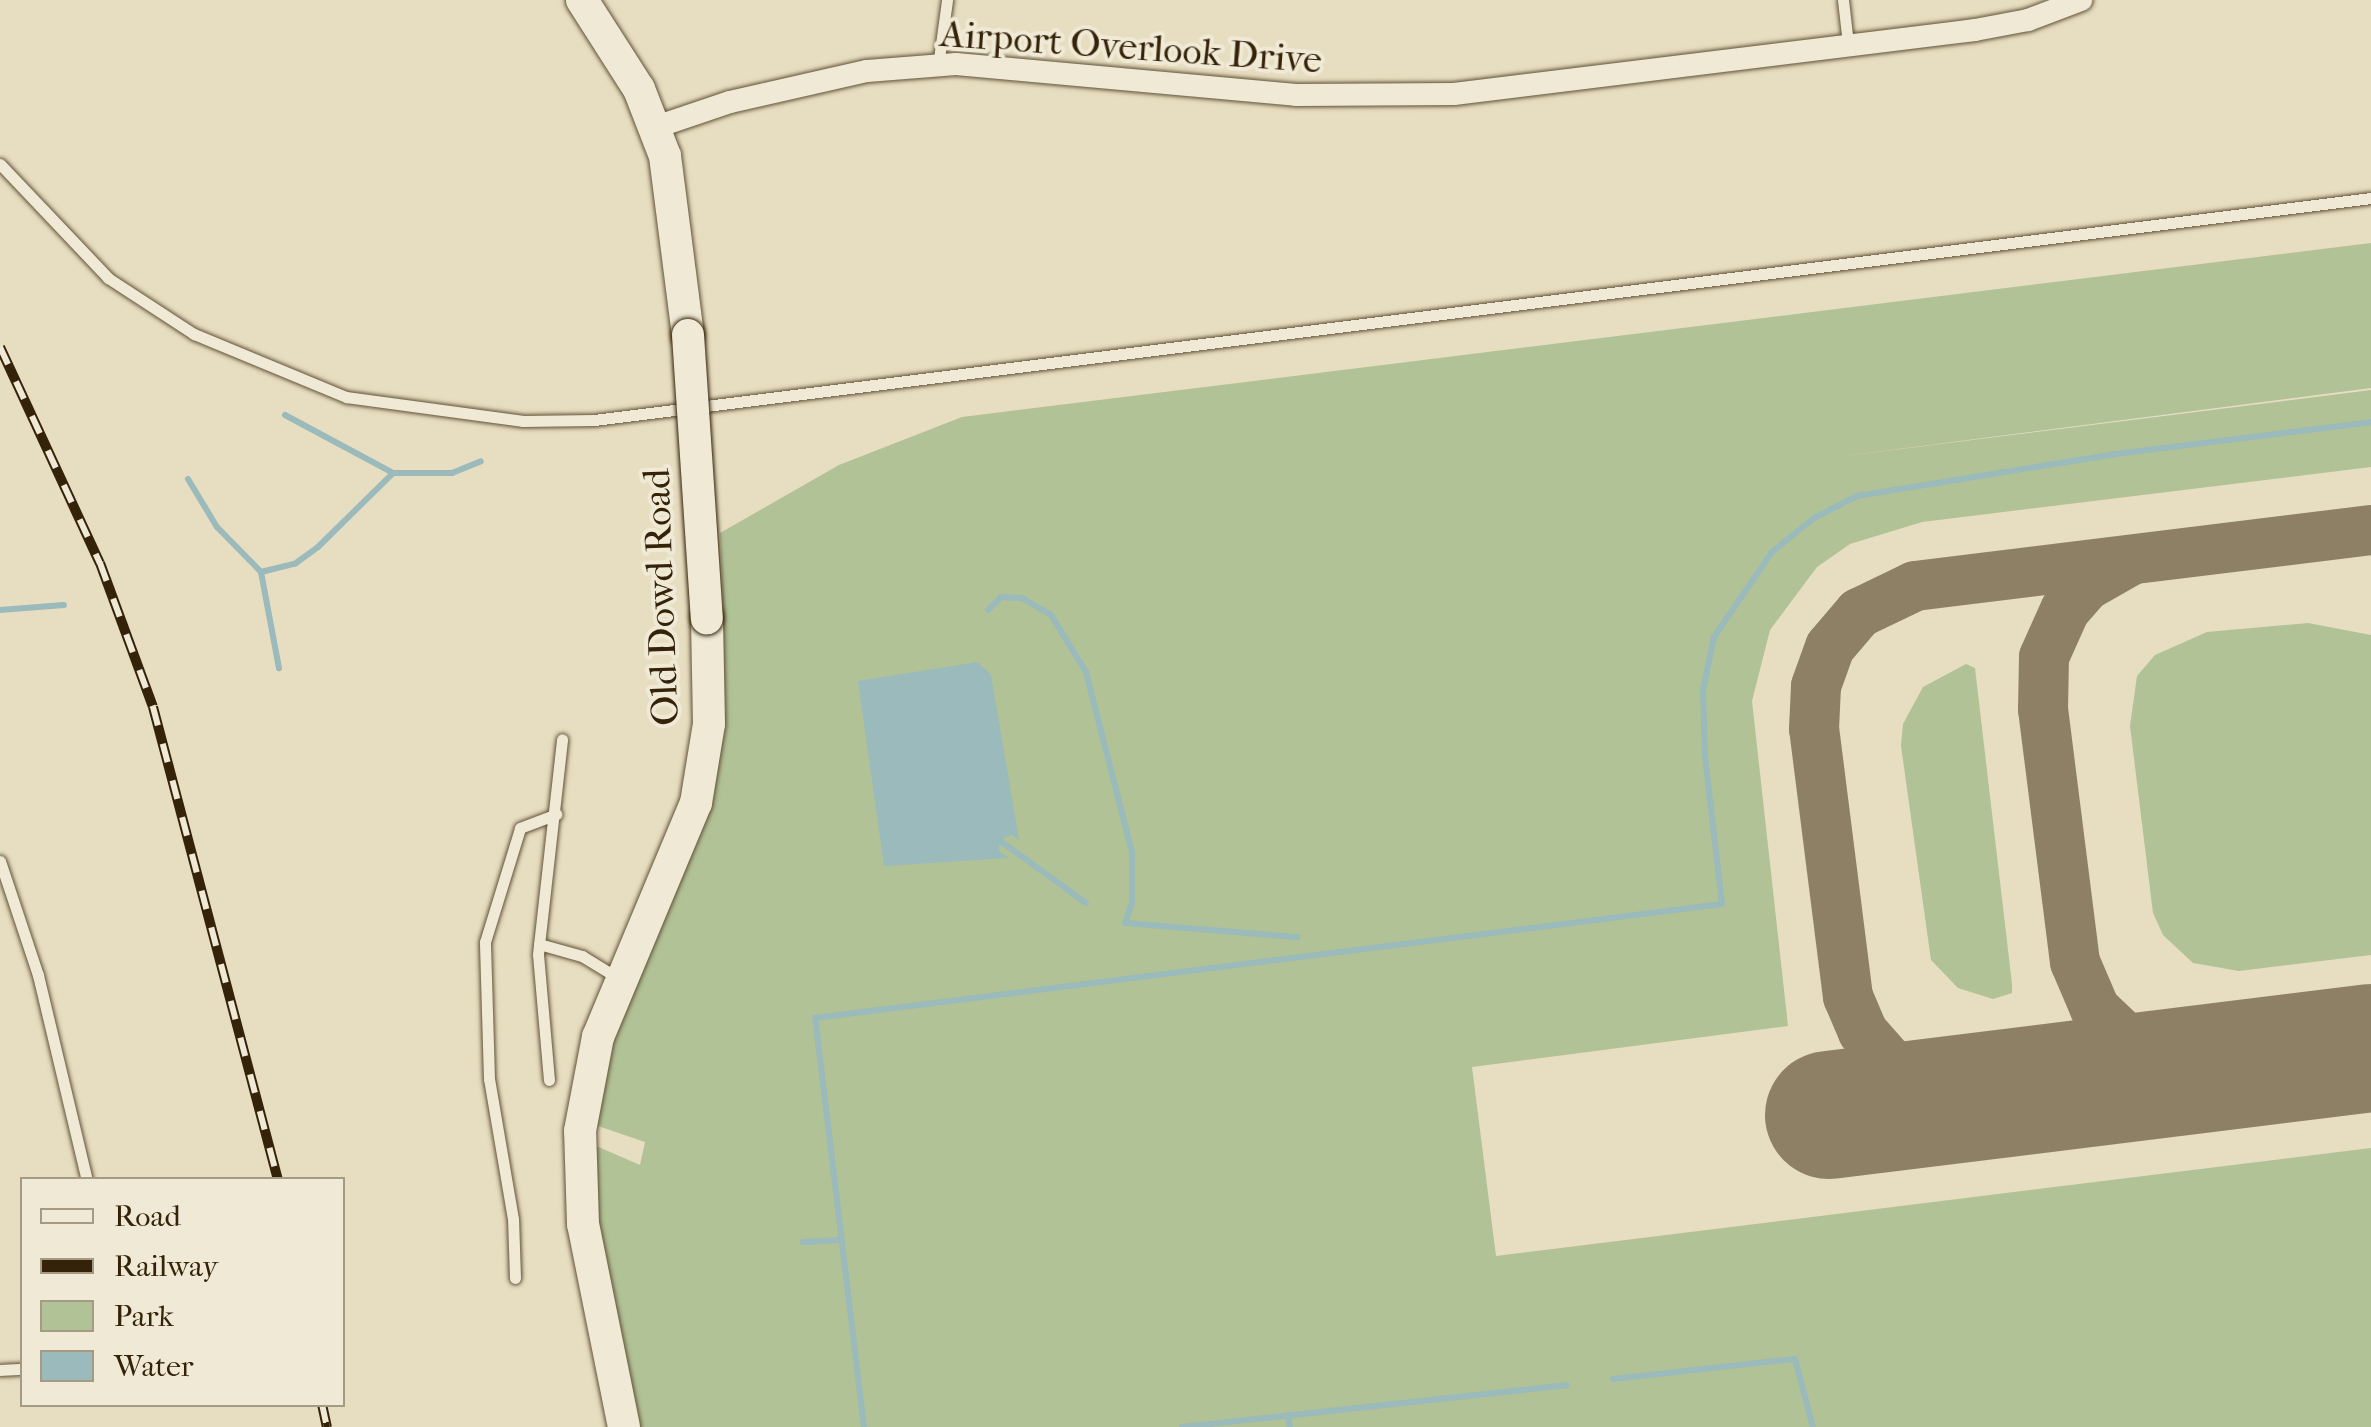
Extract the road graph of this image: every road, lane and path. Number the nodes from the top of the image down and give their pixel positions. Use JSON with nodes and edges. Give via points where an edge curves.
{"nodes":[{"id":1,"x":582,"y":0,"type":"edge"},
{"id":2,"x":948,"y":0,"type":"edge"},
{"id":3,"x":1843,"y":0,"type":"edge"},
{"id":4,"x":2081,"y":0,"type":"edge"},
{"id":5,"x":1848,"y":44,"type":"junction"},
{"id":6,"x":938,"y":66,"type":"junction"},
{"id":7,"x":656,"y":128,"type":"junction"},
{"id":8,"x":0,"y":164,"type":"edge"},
{"id":9,"x":2371,"y":198,"type":"edge"},
{"id":10,"x":562,"y":739,"type":"dead end"},
{"id":11,"x":556,"y":814,"type":"junction"},
{"id":12,"x":0,"y":861,"type":"edge"},
{"id":13,"x":539,"y":944,"type":"junction"},
{"id":14,"x":622,"y":980,"type":"junction"},
{"id":15,"x":549,"y":1080,"type":"dead end"},
{"id":16,"x":86,"y":1177,"type":"edge"},
{"id":17,"x":515,"y":1278,"type":"dead end"},
{"id":18,"x":624,"y":1427,"type":"edge"}],
"edges":[{"from":1,"to":7,"type":"street","name":"Old Dowd Road","via":[[606,30]]},
{"from":2,"to":6,"type":"lane"},
{"from":3,"to":5,"type":"lane"},
{"from":4,"to":5,"type":"street","name":"Airport Overlook Drive","via":[[2028,20]]},
{"from":5,"to":6,"type":"street","name":"Airport Overlook Drive","via":[[1378,98]]},
{"from":6,"to":7,"type":"street","name":"Airport Overlook Drive","via":[[801,84]]},
{"from":7,"to":14,"type":"street","name":"Old Dowd Road","bridge":true,"via":[[679,227],[710,724],[696,804]]},
{"from":8,"to":9,"type":"lane","via":[[108,278],[194,334],[346,397],[522,421],[594,420]]},
{"from":10,"to":11,"type":"lane"},
{"from":11,"to":13,"type":"lane"},
{"from":11,"to":17,"type":"lane","via":[[520,828],[485,942],[489,1080],[513,1220]]},
{"from":12,"to":16,"type":"lane","via":[[38,974]]},
{"from":13,"to":14,"type":"lane","via":[[582,956]]},
{"from":13,"to":15,"type":"lane"},
{"from":14,"to":18,"type":"street","name":"Old Dowd Road","via":[[588,1081],[579,1184]]}]}
